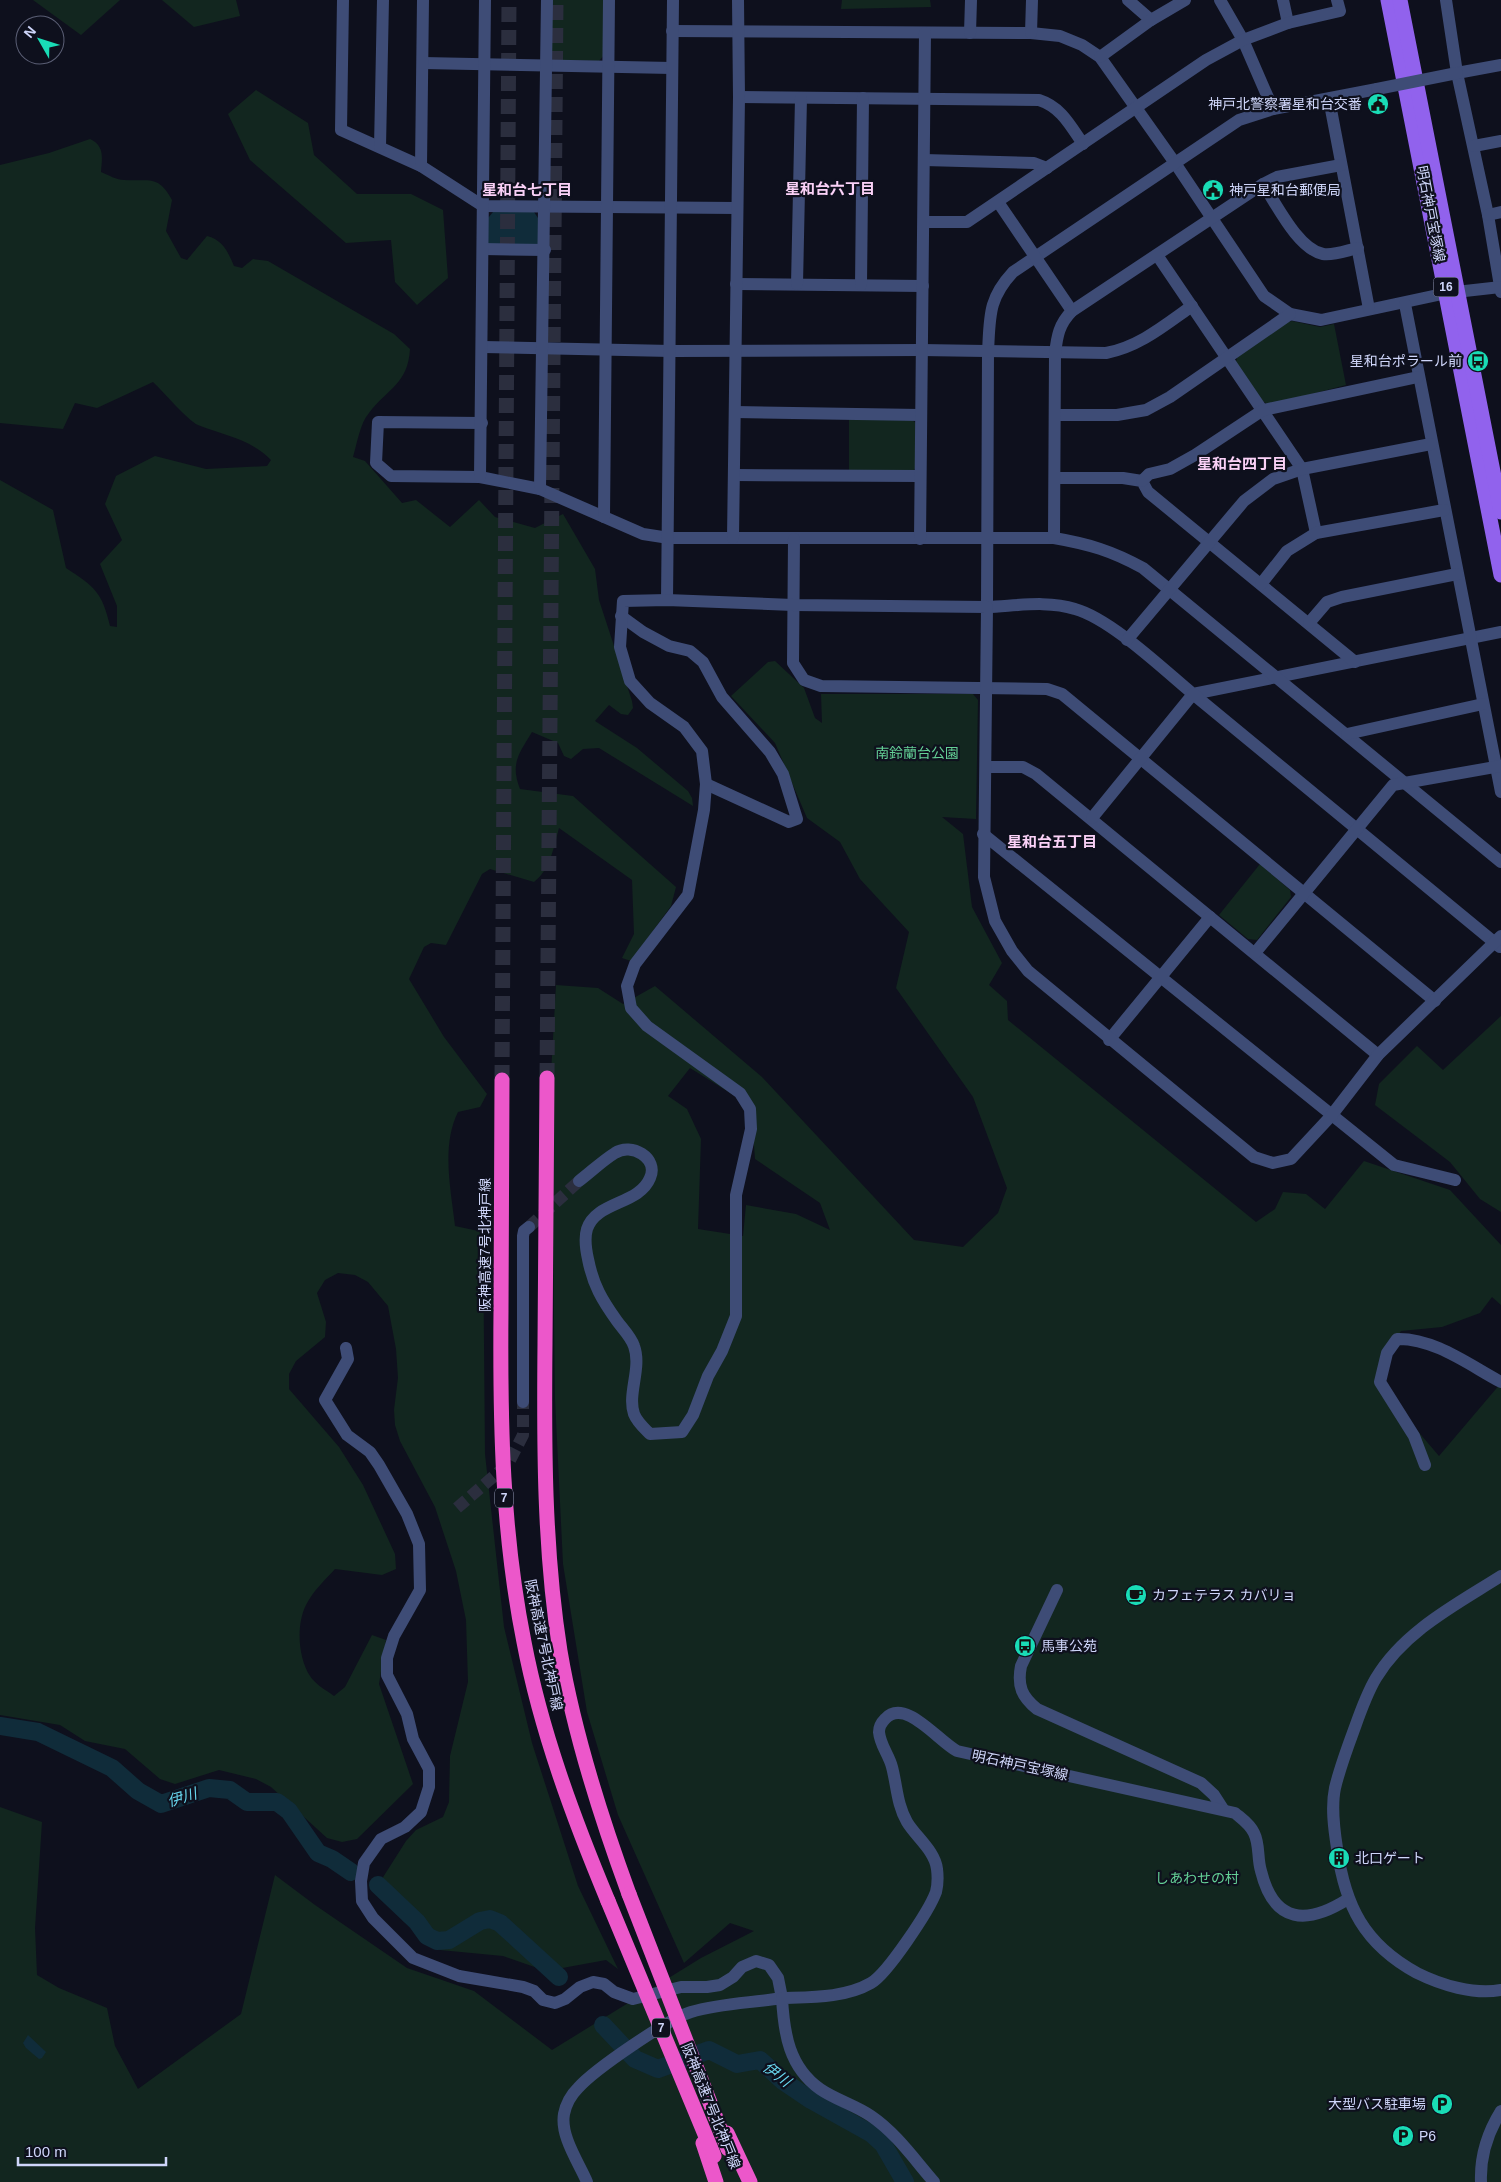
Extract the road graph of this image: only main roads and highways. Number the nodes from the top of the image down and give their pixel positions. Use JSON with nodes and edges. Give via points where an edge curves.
{"nodes":[{"id":1,"x":1388,"y":0,"type":"edge"},
{"id":2,"x":1400,"y":0,"type":"edge"},
{"id":3,"x":1453,"y":293,"type":"junction"},
{"id":4,"x":1501,"y":512,"type":"edge"},
{"id":5,"x":1501,"y":575,"type":"edge"},
{"id":6,"x":547,"y":1078,"type":"tunnel mouth"},
{"id":7,"x":502,"y":1080,"type":"tunnel mouth"},
{"id":8,"x":731,"y":2148,"type":"junction"},
{"id":9,"x":711,"y":2157,"type":"junction"},
{"id":10,"x":716,"y":2182,"type":"edge"},
{"id":11,"x":724,"y":2182,"type":"edge"},
{"id":12,"x":740,"y":2182,"type":"edge"},
{"id":13,"x":750,"y":2182,"type":"edge"}],
"edges":[{"from":1,"to":3,"type":"main road","name":"明石神戸宝塚線","number":"16"},
{"from":2,"to":3,"type":"main road","name":"明石神戸宝塚線","number":"16"},
{"from":3,"to":4,"type":"main road","name":"明石神戸宝塚線","number":"16"},
{"from":3,"to":5,"type":"main road","name":"明石神戸宝塚線","number":"16"},
{"from":6,"to":8,"type":"highway","name":"阪神高速7号北神戸線","number":"7","bridge":true,"via":[[545,1460],[553,1601],[560,1650],[592,1788],[629,1894]]},
{"from":7,"to":9,"type":"highway","name":"阪神高速7号北神戸線","number":"7","bridge":true,"via":[[501,1428],[510,1555],[524,1644],[568,1798]]},
{"from":8,"to":12,"type":"highway","name":"阪神高速7号北神戸線","number":"7"},
{"from":8,"to":13,"type":"highway","number":"7"},
{"from":9,"to":10,"type":"highway","number":"7"},
{"from":9,"to":11,"type":"highway","name":"阪神高速7号北神戸線","number":"7"}]}
